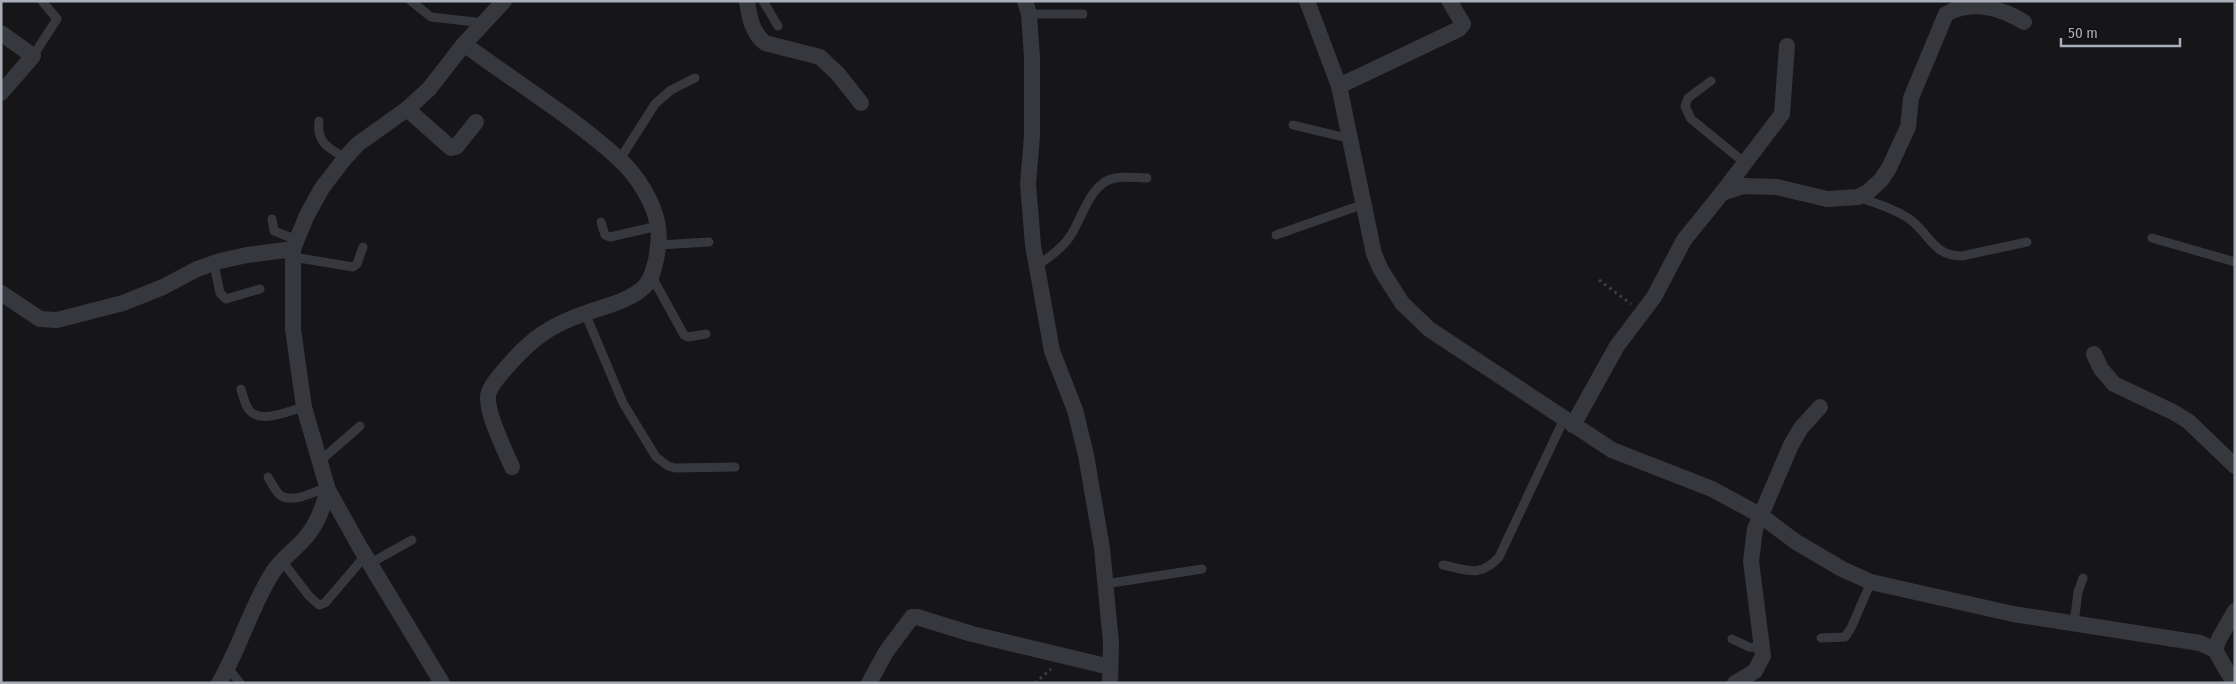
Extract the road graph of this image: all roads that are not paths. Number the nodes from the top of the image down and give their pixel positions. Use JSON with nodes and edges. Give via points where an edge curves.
{"nodes":[{"id":1,"x":42,"y":1,"type":"edge"},
{"id":2,"x":411,"y":1,"type":"edge"},
{"id":3,"x":504,"y":1,"type":"edge"},
{"id":4,"x":747,"y":1,"type":"edge"},
{"id":5,"x":763,"y":1,"type":"edge"},
{"id":6,"x":1307,"y":1,"type":"edge"},
{"id":7,"x":1939,"y":1,"type":"edge"},
{"id":8,"x":1450,"y":2,"type":"edge"},
{"id":9,"x":1027,"y":8,"type":"edge"},
{"id":10,"x":1083,"y":14,"type":"dead end"},
{"id":11,"x":1942,"y":20,"type":"junction"},
{"id":12,"x":2024,"y":22,"type":"dead end"},
{"id":13,"x":484,"y":23,"type":"junction"},
{"id":14,"x":778,"y":26,"type":"dead end"},
{"id":15,"x":1,"y":33,"type":"edge"},
{"id":16,"x":464,"y":44,"type":"junction"},
{"id":17,"x":1787,"y":46,"type":"dead end"},
{"id":18,"x":33,"y":56,"type":"junction"},
{"id":19,"x":695,"y":78,"type":"dead end"},
{"id":20,"x":1711,"y":81,"type":"dead end"},
{"id":21,"x":1339,"y":86,"type":"junction"},
{"id":22,"x":1,"y":93,"type":"edge"},
{"id":23,"x":861,"y":104,"type":"dead end"},
{"id":24,"x":407,"y":109,"type":"junction"},
{"id":25,"x":320,"y":121,"type":"dead end"},
{"id":26,"x":476,"y":122,"type":"dead end"},
{"id":27,"x":1293,"y":125,"type":"dead end"},
{"id":28,"x":1351,"y":139,"type":"junction"},
{"id":29,"x":345,"y":158,"type":"junction"},
{"id":30,"x":620,"y":159,"type":"junction"},
{"id":31,"x":1745,"y":163,"type":"junction"},
{"id":32,"x":1147,"y":178,"type":"dead end"},
{"id":33,"x":1722,"y":193,"type":"junction"},
{"id":34,"x":1858,"y":197,"type":"junction"},
{"id":35,"x":1364,"y":204,"type":"junction"},
{"id":36,"x":272,"y":219,"type":"dead end"},
{"id":37,"x":601,"y":222,"type":"dead end"},
{"id":38,"x":658,"y":226,"type":"junction"},
{"id":39,"x":1276,"y":235,"type":"dead end"},
{"id":40,"x":2152,"y":238,"type":"dead end"},
{"id":41,"x":709,"y":242,"type":"dead end"},
{"id":42,"x":2027,"y":242,"type":"dead end"},
{"id":43,"x":658,"y":245,"type":"junction"},
{"id":44,"x":363,"y":247,"type":"dead end"},
{"id":45,"x":295,"y":249,"type":"junction"},
{"id":46,"x":2235,"y":262,"type":"edge"},
{"id":47,"x":214,"y":264,"type":"junction"},
{"id":48,"x":1037,"y":266,"type":"junction"},
{"id":49,"x":652,"y":277,"type":"junction"},
{"id":50,"x":260,"y":289,"type":"dead end"},
{"id":51,"x":1,"y":293,"type":"edge"},
{"id":52,"x":585,"y":313,"type":"junction"},
{"id":53,"x":706,"y":334,"type":"dead end"},
{"id":54,"x":2094,"y":354,"type":"dead end"},
{"id":55,"x":241,"y":389,"type":"dead end"},
{"id":56,"x":304,"y":407,"type":"junction"},
{"id":57,"x":1820,"y":407,"type":"dead end"},
{"id":58,"x":1569,"y":422,"type":"junction"},
{"id":59,"x":360,"y":426,"type":"dead end"},
{"id":60,"x":320,"y":461,"type":"junction"},
{"id":61,"x":2235,"y":466,"type":"edge"},
{"id":62,"x":512,"y":467,"type":"dead end"},
{"id":63,"x":736,"y":467,"type":"dead end"},
{"id":64,"x":268,"y":477,"type":"dead end"},
{"id":65,"x":328,"y":489,"type":"junction"},
{"id":66,"x":1760,"y":514,"type":"junction"},
{"id":67,"x":412,"y":540,"type":"dead end"},
{"id":68,"x":367,"y":560,"type":"junction"},
{"id":69,"x":282,"y":561,"type":"junction"},
{"id":70,"x":1443,"y":565,"type":"dead end"},
{"id":71,"x":1202,"y":569,"type":"dead end"},
{"id":72,"x":2083,"y":578,"type":"dead end"},
{"id":73,"x":1871,"y":582,"type":"junction"},
{"id":74,"x":1105,"y":584,"type":"junction"},
{"id":75,"x":2233,"y":617,"type":"edge"},
{"id":76,"x":2074,"y":623,"type":"junction"},
{"id":77,"x":1821,"y":638,"type":"dead end"},
{"id":78,"x":1732,"y":640,"type":"dead end"},
{"id":79,"x":1762,"y":648,"type":"junction"},
{"id":80,"x":2215,"y":650,"type":"junction"},
{"id":81,"x":228,"y":668,"type":"junction"},
{"id":82,"x":1110,"y":675,"type":"edge"},
{"id":83,"x":1757,"y":677,"type":"edge"},
{"id":84,"x":219,"y":683,"type":"edge"},
{"id":85,"x":240,"y":683,"type":"edge"},
{"id":86,"x":442,"y":683,"type":"edge"},
{"id":87,"x":869,"y":683,"type":"edge"},
{"id":88,"x":1735,"y":683,"type":"edge"},
{"id":89,"x":2234,"y":683,"type":"edge"}],
"edges":[{"from":1,"to":18,"type":"lane","via":[[57,20]]},
{"from":2,"to":13,"type":"lane","via":[[431,17]]},
{"from":3,"to":13,"type":"street"},
{"from":4,"to":23,"type":"street","via":[[751,21],[760,39],[820,58],[838,74]]},
{"from":5,"to":14,"type":"lane"},
{"from":6,"to":21,"type":"street"},
{"from":7,"to":11,"type":"street"},
{"from":8,"to":21,"type":"street","via":[[1463,24],[1459,30]]},
{"from":9,"to":10,"type":"lane"},
{"from":9,"to":48,"type":"street","via":[[1032,58],[1028,184]]},
{"from":11,"to":12,"type":"street","via":[[1953,7],[1964,2],[1984,2],[1996,5]]},
{"from":11,"to":34,"type":"street","via":[[1911,98],[1908,127],[1889,168],[1868,192]]},
{"from":13,"to":16,"type":"street"},
{"from":15,"to":18,"type":"street"},
{"from":16,"to":24,"type":"street","via":[[429,89]]},
{"from":16,"to":30,"type":"street"},
{"from":17,"to":31,"type":"street","via":[[1782,114]]},
{"from":18,"to":22,"type":"street"},
{"from":19,"to":30,"type":"lane","via":[[671,90],[654,104]]},
{"from":20,"to":31,"type":"lane","via":[[1688,98],[1687,112],[1691,119]]},
{"from":21,"to":28,"type":"street"},
{"from":24,"to":26,"type":"street","via":[[451,148],[456,147]]},
{"from":24,"to":29,"type":"street","via":[[376,130]]},
{"from":25,"to":29,"type":"lane","via":[[318,136],[322,142]]},
{"from":27,"to":28,"type":"lane"},
{"from":28,"to":35,"type":"street"},
{"from":29,"to":45,"type":"street","via":[[322,188]]},
{"from":30,"to":38,"type":"street","via":[[648,198]]},
{"from":31,"to":33,"type":"street"},
{"from":32,"to":48,"type":"lane","via":[[1115,178],[1102,184],[1060,249]]},
{"from":33,"to":34,"type":"street","via":[[1752,187],[1777,188],[1827,199]]},
{"from":33,"to":58,"type":"street","via":[[1684,240],[1654,297],[1617,346]]},
{"from":34,"to":42,"type":"lane","via":[[1909,219],[1936,248],[1952,256]]},
{"from":35,"to":39,"type":"lane"},
{"from":35,"to":58,"type":"street","via":[[1374,254],[1402,303],[1429,329]]},
{"from":36,"to":45,"type":"lane","via":[[274,231]]},
{"from":37,"to":38,"type":"lane","via":[[605,235],[610,237]]},
{"from":38,"to":43,"type":"street"},
{"from":40,"to":46,"type":"lane"},
{"from":41,"to":43,"type":"lane"},
{"from":43,"to":49,"type":"street"},
{"from":44,"to":45,"type":"lane","via":[[353,267]]},
{"from":45,"to":47,"type":"street","via":[[247,255]]},
{"from":45,"to":56,"type":"street","via":[[293,329]]},
{"from":47,"to":50,"type":"lane","via":[[220,293],[226,300]]},
{"from":47,"to":51,"type":"street","via":[[123,303],[57,320],[40,319]]},
{"from":48,"to":74,"type":"street","via":[[1052,351],[1075,410],[1084,447]]},
{"from":49,"to":52,"type":"street","via":[[638,292]]},
{"from":49,"to":53,"type":"lane","via":[[684,335]]},
{"from":52,"to":62,"type":"street","via":[[549,329],[527,344],[488,393],[488,408]]},
{"from":52,"to":63,"type":"lane","via":[[616,388],[656,457],[675,468]]},
{"from":54,"to":61,"type":"street","via":[[2114,384],[2188,421]]},
{"from":55,"to":56,"type":"lane","via":[[249,410],[259,416]]},
{"from":56,"to":60,"type":"street"},
{"from":57,"to":66,"type":"street","via":[[1791,445]]},
{"from":58,"to":66,"type":"street","via":[[1612,450],[1712,489]]},
{"from":58,"to":70,"type":"lane","via":[[1499,557],[1483,570]]},
{"from":59,"to":60,"type":"lane"},
{"from":60,"to":65,"type":"street"},
{"from":64,"to":65,"type":"lane","via":[[284,498]]},
{"from":65,"to":68,"type":"street"},
{"from":65,"to":69,"type":"street","via":[[322,510],[306,537]]},
{"from":66,"to":73,"type":"street","via":[[1796,542]]},
{"from":66,"to":79,"type":"street","via":[[1751,561]]},
{"from":67,"to":68,"type":"lane"},
{"from":68,"to":69,"type":"lane","via":[[325,603],[319,605]]},
{"from":68,"to":86,"type":"street"},
{"from":69,"to":81,"type":"street","via":[[257,602]]},
{"from":71,"to":74,"type":"lane"},
{"from":72,"to":76,"type":"lane"},
{"from":73,"to":76,"type":"street","via":[[2013,614]]},
{"from":73,"to":77,"type":"lane","via":[[1846,637]]},
{"from":74,"to":82,"type":"street","via":[[1111,643]]},
{"from":75,"to":80,"type":"street"},
{"from":76,"to":80,"type":"street","via":[[2200,644]]},
{"from":78,"to":79,"type":"lane"},
{"from":79,"to":83,"type":"street"},
{"from":80,"to":89,"type":"street"},
{"from":81,"to":84,"type":"street"},
{"from":81,"to":85,"type":"lane"},
{"from":82,"to":87,"type":"street","via":[[912,617],[886,652]]},
{"from":83,"to":88,"type":"street"}]}
